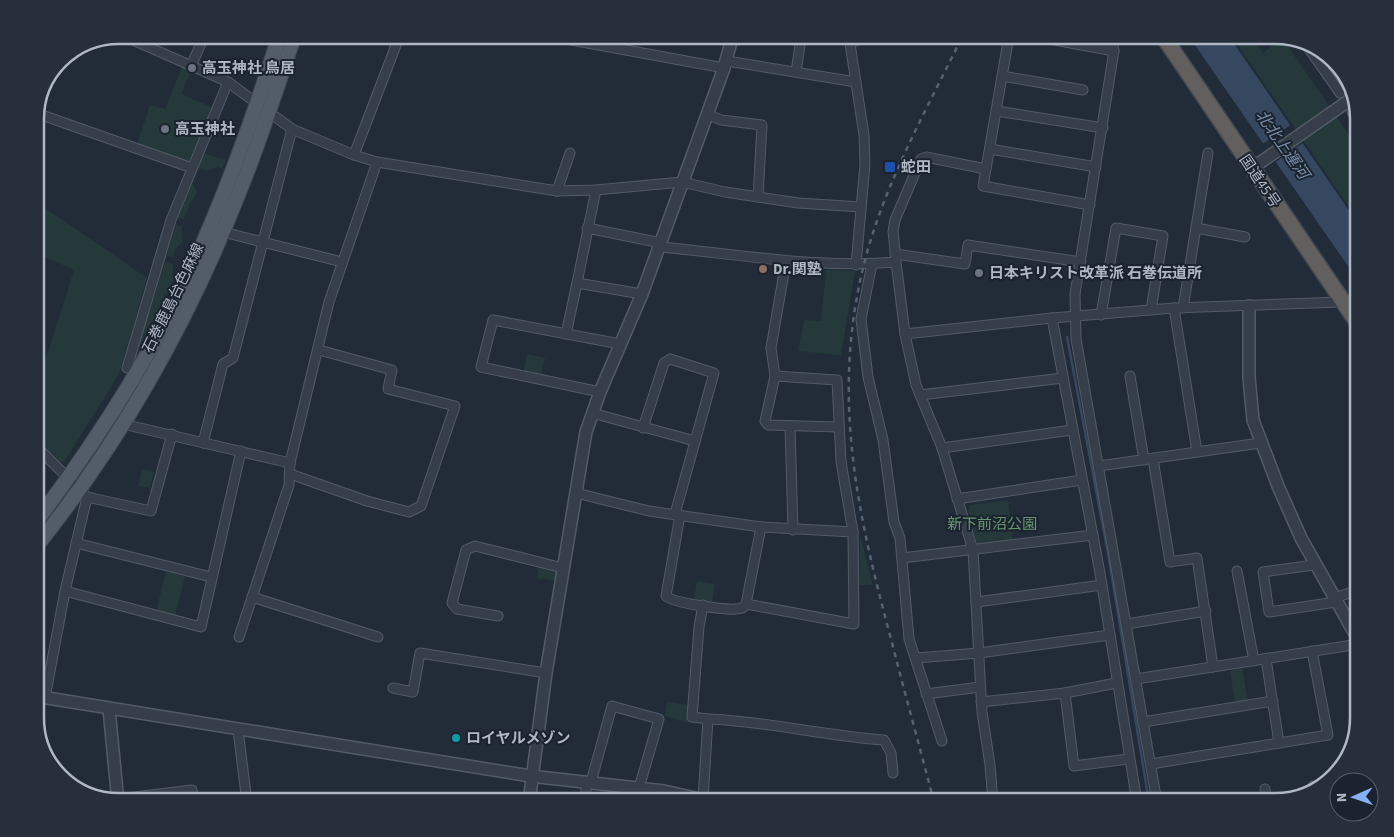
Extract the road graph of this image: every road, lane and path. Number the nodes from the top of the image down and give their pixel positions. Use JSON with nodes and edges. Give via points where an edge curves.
{"nodes":[{"id":1,"x":142,"y":44,"type":"edge"},
{"id":2,"x":201,"y":44,"type":"edge"},
{"id":3,"x":277,"y":44,"type":"edge"},
{"id":4,"x":291,"y":44,"type":"edge"},
{"id":5,"x":396,"y":44,"type":"edge"},
{"id":6,"x":598,"y":44,"type":"edge"},
{"id":7,"x":730,"y":44,"type":"edge"},
{"id":8,"x":800,"y":44,"type":"edge"},
{"id":9,"x":851,"y":44,"type":"edge"},
{"id":10,"x":1008,"y":44,"type":"edge"},
{"id":11,"x":1077,"y":44,"type":"edge"},
{"id":12,"x":1113,"y":44,"type":"edge"},
{"id":13,"x":1168,"y":44,"type":"edge"},
{"id":14,"x":1114,"y":51,"type":"junction"},
{"id":15,"x":1312,"y":54,"type":"edge"},
{"id":16,"x":1316,"y":59,"type":"joint"},
{"id":17,"x":192,"y":64,"type":"junction"},
{"id":18,"x":725,"y":64,"type":"junction"},
{"id":19,"x":796,"y":72,"type":"junction"},
{"id":20,"x":1002,"y":76,"type":"junction"},
{"id":21,"x":228,"y":82,"type":"junction"},
{"id":22,"x":856,"y":82,"type":"junction"},
{"id":23,"x":1083,"y":90,"type":"dead end"},
{"id":24,"x":1340,"y":93,"type":"dead end"},
{"id":25,"x":1348,"y":101,"type":"edge"},
{"id":26,"x":263,"y":108,"type":"junction"},
{"id":27,"x":996,"y":111,"type":"junction"},
{"id":28,"x":707,"y":114,"type":"junction"},
{"id":29,"x":44,"y":116,"type":"edge"},
{"id":30,"x":1103,"y":128,"type":"junction"},
{"id":31,"x":292,"y":129,"type":"junction"},
{"id":32,"x":990,"y":149,"type":"junction"},
{"id":33,"x":570,"y":153,"type":"dead end"},
{"id":34,"x":1208,"y":154,"type":"dead end"},
{"id":35,"x":354,"y":155,"type":"junction"},
{"id":36,"x":377,"y":162,"type":"junction"},
{"id":37,"x":1096,"y":166,"type":"junction"},
{"id":38,"x":192,"y":168,"type":"junction"},
{"id":39,"x":986,"y":169,"type":"junction"},
{"id":40,"x":1252,"y":169,"type":"junction"},
{"id":41,"x":682,"y":182,"type":"junction"},
{"id":42,"x":596,"y":190,"type":"junction"},
{"id":43,"x":557,"y":191,"type":"junction"},
{"id":44,"x":758,"y":197,"type":"junction"},
{"id":45,"x":1090,"y":205,"type":"junction"},
{"id":46,"x":861,"y":207,"type":"junction"},
{"id":47,"x":587,"y":228,"type":"junction"},
{"id":48,"x":1196,"y":228,"type":"junction"},
{"id":49,"x":224,"y":232,"type":"junction"},
{"id":50,"x":1245,"y":237,"type":"dead end"},
{"id":51,"x":262,"y":242,"type":"junction"},
{"id":52,"x":660,"y":245,"type":"junction"},
{"id":53,"x":895,"y":258,"type":"junction"},
{"id":54,"x":786,"y":260,"type":"junction"},
{"id":55,"x":342,"y":262,"type":"junction"},
{"id":56,"x":1081,"y":262,"type":"junction"},
{"id":57,"x":872,"y":264,"type":"junction"},
{"id":58,"x":856,"y":265,"type":"junction"},
{"id":59,"x":577,"y":283,"type":"junction"},
{"id":60,"x":642,"y":294,"type":"junction"},
{"id":61,"x":1341,"y":302,"type":"junction"},
{"id":62,"x":1249,"y":306,"type":"junction"},
{"id":63,"x":1174,"y":308,"type":"junction"},
{"id":64,"x":1184,"y":308,"type":"junction"},
{"id":65,"x":1151,"y":310,"type":"junction"},
{"id":66,"x":1350,"y":314,"type":"edge"},
{"id":67,"x":1101,"y":315,"type":"junction"},
{"id":68,"x":1075,"y":316,"type":"junction"},
{"id":69,"x":1052,"y":318,"type":"junction"},
{"id":70,"x":566,"y":334,"type":"junction"},
{"id":71,"x":905,"y":334,"type":"junction"},
{"id":72,"x":620,"y":344,"type":"junction"},
{"id":73,"x":319,"y":350,"type":"junction"},
{"id":74,"x":126,"y":368,"type":"dead end"},
{"id":75,"x":775,"y":376,"type":"junction"},
{"id":76,"x":1130,"y":376,"type":"dead end"},
{"id":77,"x":1063,"y":378,"type":"junction"},
{"id":78,"x":600,"y":392,"type":"junction"},
{"id":79,"x":920,"y":395,"type":"junction"},
{"id":80,"x":592,"y":412,"type":"junction"},
{"id":81,"x":123,"y":424,"type":"junction"},
{"id":82,"x":790,"y":427,"type":"junction"},
{"id":83,"x":838,"y":427,"type":"junction"},
{"id":84,"x":643,"y":428,"type":"junction"},
{"id":85,"x":1072,"y":430,"type":"junction"},
{"id":86,"x":172,"y":434,"type":"junction"},
{"id":87,"x":695,"y":441,"type":"junction"},
{"id":88,"x":203,"y":443,"type":"junction"},
{"id":89,"x":1260,"y":443,"type":"junction"},
{"id":90,"x":942,"y":448,"type":"junction"},
{"id":91,"x":241,"y":451,"type":"junction"},
{"id":92,"x":1198,"y":452,"type":"junction"},
{"id":93,"x":44,"y":454,"type":"edge"},
{"id":94,"x":1149,"y":459,"type":"junction"},
{"id":95,"x":290,"y":463,"type":"junction"},
{"id":96,"x":1099,"y":466,"type":"junction"},
{"id":97,"x":290,"y":474,"type":"junction"},
{"id":98,"x":69,"y":478,"type":"junction"},
{"id":99,"x":1082,"y":480,"type":"junction"},
{"id":100,"x":83,"y":493,"type":"junction"},
{"id":101,"x":576,"y":493,"type":"junction"},
{"id":102,"x":957,"y":499,"type":"junction"},
{"id":103,"x":44,"y":511,"type":"edge"},
{"id":104,"x":677,"y":514,"type":"junction"},
{"id":105,"x":761,"y":527,"type":"junction"},
{"id":106,"x":793,"y":530,"type":"junction"},
{"id":107,"x":853,"y":532,"type":"junction"},
{"id":108,"x":1093,"y":535,"type":"junction"},
{"id":109,"x":44,"y":538,"type":"edge"},
{"id":110,"x":76,"y":543,"type":"junction"},
{"id":111,"x":973,"y":550,"type":"junction"},
{"id":112,"x":902,"y":558,"type":"junction"},
{"id":113,"x":1314,"y":565,"type":"junction"},
{"id":114,"x":564,"y":568,"type":"junction"},
{"id":115,"x":1237,"y":571,"type":"dead end"},
{"id":116,"x":211,"y":577,"type":"junction"},
{"id":117,"x":1102,"y":585,"type":"junction"},
{"id":118,"x":65,"y":591,"type":"junction"},
{"id":119,"x":1350,"y":594,"type":"edge"},
{"id":120,"x":252,"y":597,"type":"junction"},
{"id":121,"x":1335,"y":600,"type":"junction"},
{"id":122,"x":977,"y":602,"type":"junction"},
{"id":123,"x":746,"y":604,"type":"junction"},
{"id":124,"x":703,"y":605,"type":"junction"},
{"id":125,"x":1206,"y":611,"type":"junction"},
{"id":126,"x":498,"y":616,"type":"dead end"},
{"id":127,"x":1127,"y":624,"type":"junction"},
{"id":128,"x":1350,"y":625,"type":"edge"},
{"id":129,"x":1110,"y":635,"type":"junction"},
{"id":130,"x":378,"y":637,"type":"dead end"},
{"id":131,"x":239,"y":638,"type":"dead end"},
{"id":132,"x":1350,"y":641,"type":"edge"},
{"id":133,"x":1312,"y":651,"type":"junction"},
{"id":134,"x":979,"y":653,"type":"junction"},
{"id":135,"x":916,"y":658,"type":"junction"},
{"id":136,"x":1266,"y":659,"type":"junction"},
{"id":137,"x":1254,"y":661,"type":"junction"},
{"id":138,"x":1213,"y":667,"type":"junction"},
{"id":139,"x":546,"y":673,"type":"junction"},
{"id":140,"x":1136,"y":679,"type":"junction"},
{"id":141,"x":44,"y":680,"type":"edge"},
{"id":142,"x":1116,"y":683,"type":"junction"},
{"id":143,"x":980,"y":687,"type":"junction"},
{"id":144,"x":393,"y":688,"type":"dead end"},
{"id":145,"x":1065,"y":693,"type":"junction"},
{"id":146,"x":926,"y":694,"type":"junction"},
{"id":147,"x":44,"y":698,"type":"edge"},
{"id":148,"x":1272,"y":701,"type":"junction"},
{"id":149,"x":981,"y":702,"type":"junction"},
{"id":150,"x":109,"y":709,"type":"junction"},
{"id":151,"x":708,"y":719,"type":"junction"},
{"id":152,"x":1143,"y":722,"type":"junction"},
{"id":153,"x":238,"y":730,"type":"junction"},
{"id":154,"x":942,"y":740,"type":"dead end"},
{"id":155,"x":1279,"y":743,"type":"junction"},
{"id":156,"x":1128,"y":759,"type":"junction"},
{"id":157,"x":1151,"y":764,"type":"junction"},
{"id":158,"x":893,"y":773,"type":"dead end"},
{"id":159,"x":530,"y":776,"type":"junction"},
{"id":160,"x":588,"y":782,"type":"junction"},
{"id":161,"x":639,"y":788,"type":"junction"},
{"id":162,"x":1265,"y":789,"type":"dead end"},
{"id":163,"x":117,"y":793,"type":"edge"},
{"id":164,"x":170,"y":793,"type":"edge"},
{"id":165,"x":192,"y":793,"type":"edge"},
{"id":166,"x":246,"y":793,"type":"edge"},
{"id":167,"x":529,"y":793,"type":"edge"},
{"id":168,"x":587,"y":793,"type":"edge"},
{"id":169,"x":665,"y":793,"type":"edge"},
{"id":170,"x":707,"y":793,"type":"edge"},
{"id":171,"x":992,"y":793,"type":"edge"},
{"id":172,"x":1135,"y":793,"type":"edge"},
{"id":173,"x":1156,"y":793,"type":"edge"},
{"id":174,"x":1266,"y":793,"type":"edge"}],
"edges":[{"from":1,"to":17,"type":"street"},
{"from":2,"to":17,"type":"street"},
{"from":3,"to":26,"type":"main road","name":"石巻鹿島台色麻線"},
{"from":4,"to":26,"type":"main road","name":"石巻鹿島台色麻線"},
{"from":5,"to":35,"type":"street"},
{"from":6,"to":18,"type":"street"},
{"from":7,"to":18,"type":"street"},
{"from":8,"to":19,"type":"street"},
{"from":9,"to":22,"type":"street"},
{"from":10,"to":20,"type":"street"},
{"from":11,"to":14,"type":"street"},
{"from":12,"to":14,"type":"street"},
{"from":13,"to":40,"type":"highway","name":"国道45号"},
{"from":14,"to":30,"type":"street"},
{"from":15,"to":16,"type":"street"},
{"from":16,"to":24,"type":"street"},
{"from":17,"to":21,"type":"street"},
{"from":18,"to":19,"type":"street"},
{"from":18,"to":28,"type":"street"},
{"from":19,"to":22,"type":"street"},
{"from":20,"to":23,"type":"street"},
{"from":20,"to":27,"type":"street"},
{"from":21,"to":26,"type":"street"},
{"from":21,"to":38,"type":"street"},
{"from":22,"to":46,"type":"street","via":[[865,164]]},
{"from":25,"to":40,"type":"street"},
{"from":26,"to":31,"type":"street"},
{"from":26,"to":49,"type":"main road","name":"石巻鹿島台色麻線"},
{"from":26,"to":98,"type":"main road","name":"石巻鹿島台色麻線","via":[[194,264],[140,366]]},
{"from":27,"to":30,"type":"street"},
{"from":27,"to":32,"type":"street"},
{"from":28,"to":41,"type":"street"},
{"from":28,"to":44,"type":"street","via":[[721,120],[762,125]]},
{"from":29,"to":38,"type":"street"},
{"from":30,"to":37,"type":"street"},
{"from":31,"to":35,"type":"street"},
{"from":31,"to":51,"type":"street"},
{"from":32,"to":37,"type":"street"},
{"from":32,"to":39,"type":"street"},
{"from":33,"to":43,"type":"street"},
{"from":34,"to":48,"type":"street"},
{"from":35,"to":36,"type":"street"},
{"from":36,"to":43,"type":"street"},
{"from":36,"to":55,"type":"street"},
{"from":37,"to":45,"type":"street"},
{"from":38,"to":74,"type":"street","via":[[165,238]]},
{"from":39,"to":45,"type":"street","via":[[983,186]]},
{"from":39,"to":53,"type":"street","via":[[921,159],[895,220]]},
{"from":40,"to":61,"type":"highway","name":"国道45号"},
{"from":41,"to":42,"type":"street"},
{"from":41,"to":44,"type":"street"},
{"from":41,"to":52,"type":"street"},
{"from":42,"to":43,"type":"street"},
{"from":42,"to":47,"type":"street"},
{"from":44,"to":46,"type":"street"},
{"from":45,"to":56,"type":"street"},
{"from":46,"to":58,"type":"street"},
{"from":47,"to":52,"type":"street"},
{"from":47,"to":59,"type":"street"},
{"from":48,"to":50,"type":"street"},
{"from":48,"to":64,"type":"street"},
{"from":49,"to":51,"type":"street"},
{"from":49,"to":81,"type":"main road","name":"石巻鹿島台色麻線","via":[[174,335]]},
{"from":51,"to":55,"type":"street"},
{"from":51,"to":88,"type":"street","via":[[233,358],[223,364]]},
{"from":52,"to":54,"type":"street"},
{"from":52,"to":60,"type":"street"},
{"from":53,"to":56,"type":"street","via":[[965,264],[968,246]]},
{"from":53,"to":57,"type":"street"},
{"from":53,"to":71,"type":"street"},
{"from":54,"to":58,"type":"street"},
{"from":54,"to":75,"type":"street","via":[[771,348]]},
{"from":55,"to":73,"type":"street"},
{"from":56,"to":68,"type":"street"},
{"from":57,"to":58,"type":"street"},
{"from":57,"to":112,"type":"street","via":[[862,310],[863,338]]},
{"from":59,"to":60,"type":"street"},
{"from":59,"to":70,"type":"street"},
{"from":60,"to":72,"type":"street"},
{"from":61,"to":62,"type":"street"},
{"from":61,"to":66,"type":"highway","name":"国道45号"},
{"from":62,"to":64,"type":"street"},
{"from":62,"to":89,"type":"street","via":[[1250,410]]},
{"from":63,"to":64,"type":"street"},
{"from":63,"to":65,"type":"street"},
{"from":63,"to":92,"type":"street"},
{"from":65,"to":67,"type":"street"},
{"from":65,"to":67,"type":"street","via":[[1163,236],[1116,228]]},
{"from":67,"to":68,"type":"street"},
{"from":68,"to":69,"type":"street"},
{"from":68,"to":96,"type":"street","via":[[1076,339]]},
{"from":69,"to":71,"type":"street"},
{"from":69,"to":77,"type":"street"},
{"from":70,"to":72,"type":"street"},
{"from":70,"to":78,"type":"street","via":[[493,320],[481,367]]},
{"from":71,"to":79,"type":"street"},
{"from":72,"to":78,"type":"street"},
{"from":73,"to":95,"type":"street"},
{"from":73,"to":97,"type":"street","via":[[392,370],[388,389],[455,406],[420,506],[409,512]]},
{"from":75,"to":82,"type":"street","via":[[765,422]]},
{"from":75,"to":83,"type":"street","via":[[837,380]]},
{"from":76,"to":94,"type":"street"},
{"from":77,"to":79,"type":"street"},
{"from":77,"to":85,"type":"street"},
{"from":78,"to":80,"type":"street"},
{"from":79,"to":90,"type":"street"},
{"from":80,"to":84,"type":"street"},
{"from":80,"to":101,"type":"street"},
{"from":81,"to":86,"type":"street"},
{"from":81,"to":100,"type":"main road","name":"石巻鹿島台色麻線"},
{"from":82,"to":83,"type":"street"},
{"from":82,"to":106,"type":"street"},
{"from":83,"to":107,"type":"street"},
{"from":84,"to":87,"type":"street"},
{"from":84,"to":87,"type":"street","via":[[664,363],[670,359],[714,373]]},
{"from":85,"to":90,"type":"street"},
{"from":85,"to":99,"type":"street"},
{"from":86,"to":88,"type":"street"},
{"from":86,"to":100,"type":"street","via":[[151,511]]},
{"from":87,"to":104,"type":"street"},
{"from":88,"to":91,"type":"street"},
{"from":89,"to":92,"type":"street"},
{"from":89,"to":113,"type":"street"},
{"from":90,"to":102,"type":"street"},
{"from":91,"to":95,"type":"street"},
{"from":91,"to":116,"type":"street"},
{"from":92,"to":94,"type":"street"},
{"from":93,"to":98,"type":"street"},
{"from":94,"to":96,"type":"street"},
{"from":94,"to":125,"type":"street","via":[[1170,562],[1197,558]]},
{"from":95,"to":97,"type":"street"},
{"from":96,"to":127,"type":"street"},
{"from":97,"to":120,"type":"street"},
{"from":98,"to":100,"type":"street"},
{"from":98,"to":103,"type":"main road","name":"石巻鹿島台色麻線"},
{"from":99,"to":102,"type":"street"},
{"from":99,"to":108,"type":"street"},
{"from":100,"to":109,"type":"main road","name":"石巻鹿島台色麻線"},
{"from":100,"to":110,"type":"street"},
{"from":101,"to":104,"type":"street","via":[[650,511]]},
{"from":101,"to":114,"type":"street"},
{"from":102,"to":111,"type":"street"},
{"from":104,"to":105,"type":"street"},
{"from":104,"to":124,"type":"street","via":[[666,596],[670,600]]},
{"from":105,"to":106,"type":"street"},
{"from":105,"to":123,"type":"street"},
{"from":106,"to":107,"type":"street"},
{"from":107,"to":123,"type":"street","via":[[854,624]]},
{"from":108,"to":111,"type":"street"},
{"from":108,"to":117,"type":"street"},
{"from":110,"to":116,"type":"street"},
{"from":110,"to":118,"type":"street"},
{"from":111,"to":112,"type":"street"},
{"from":111,"to":122,"type":"street"},
{"from":112,"to":135,"type":"street","via":[[909,639]]},
{"from":113,"to":121,"type":"street"},
{"from":113,"to":121,"type":"street","via":[[1263,572],[1269,612]]},
{"from":114,"to":126,"type":"street","via":[[475,546],[466,550],[452,603],[457,609]]},
{"from":114,"to":139,"type":"street"},
{"from":115,"to":137,"type":"street"},
{"from":116,"to":118,"type":"street","via":[[201,627]]},
{"from":117,"to":122,"type":"street"},
{"from":117,"to":129,"type":"street"},
{"from":118,"to":141,"type":"street"},
{"from":119,"to":121,"type":"street"},
{"from":120,"to":130,"type":"street"},
{"from":120,"to":131,"type":"street"},
{"from":121,"to":128,"type":"street"},
{"from":122,"to":134,"type":"street"},
{"from":123,"to":124,"type":"street","via":[[737,609]]},
{"from":124,"to":151,"type":"street","via":[[692,717]]},
{"from":125,"to":127,"type":"street"},
{"from":125,"to":138,"type":"street"},
{"from":127,"to":140,"type":"street"},
{"from":129,"to":134,"type":"street"},
{"from":129,"to":142,"type":"street"},
{"from":132,"to":133,"type":"street"},
{"from":133,"to":136,"type":"street"},
{"from":133,"to":155,"type":"street","via":[[1328,735]]},
{"from":134,"to":135,"type":"street"},
{"from":134,"to":143,"type":"street"},
{"from":135,"to":146,"type":"street"},
{"from":136,"to":137,"type":"street"},
{"from":136,"to":148,"type":"street"},
{"from":137,"to":138,"type":"street"},
{"from":138,"to":140,"type":"street"},
{"from":139,"to":144,"type":"street","via":[[420,653],[413,692]]},
{"from":139,"to":159,"type":"street"},
{"from":140,"to":152,"type":"street"},
{"from":142,"to":145,"type":"street"},
{"from":142,"to":156,"type":"street"},
{"from":143,"to":146,"type":"street"},
{"from":143,"to":149,"type":"street"},
{"from":145,"to":149,"type":"street"},
{"from":145,"to":156,"type":"street","via":[[1074,766]]},
{"from":146,"to":154,"type":"street"},
{"from":147,"to":150,"type":"street"},
{"from":148,"to":152,"type":"street"},
{"from":148,"to":155,"type":"street"},
{"from":149,"to":171,"type":"street"},
{"from":150,"to":153,"type":"street"},
{"from":150,"to":163,"type":"street"},
{"from":151,"to":158,"type":"street","via":[[780,725],[808,732],[884,740],[891,754]]},
{"from":151,"to":170,"type":"street"},
{"from":152,"to":157,"type":"street"},
{"from":153,"to":159,"type":"street"},
{"from":153,"to":166,"type":"street"},
{"from":155,"to":157,"type":"street"},
{"from":156,"to":172,"type":"street"},
{"from":157,"to":173,"type":"street"},
{"from":159,"to":160,"type":"street"},
{"from":159,"to":167,"type":"street"},
{"from":160,"to":161,"type":"street"},
{"from":160,"to":161,"type":"street","via":[[612,706],[659,719]]},
{"from":160,"to":168,"type":"street"},
{"from":161,"to":169,"type":"street"},
{"from":162,"to":174,"type":"street"},
{"from":164,"to":165,"type":"street","via":[[192,790]]}]}
